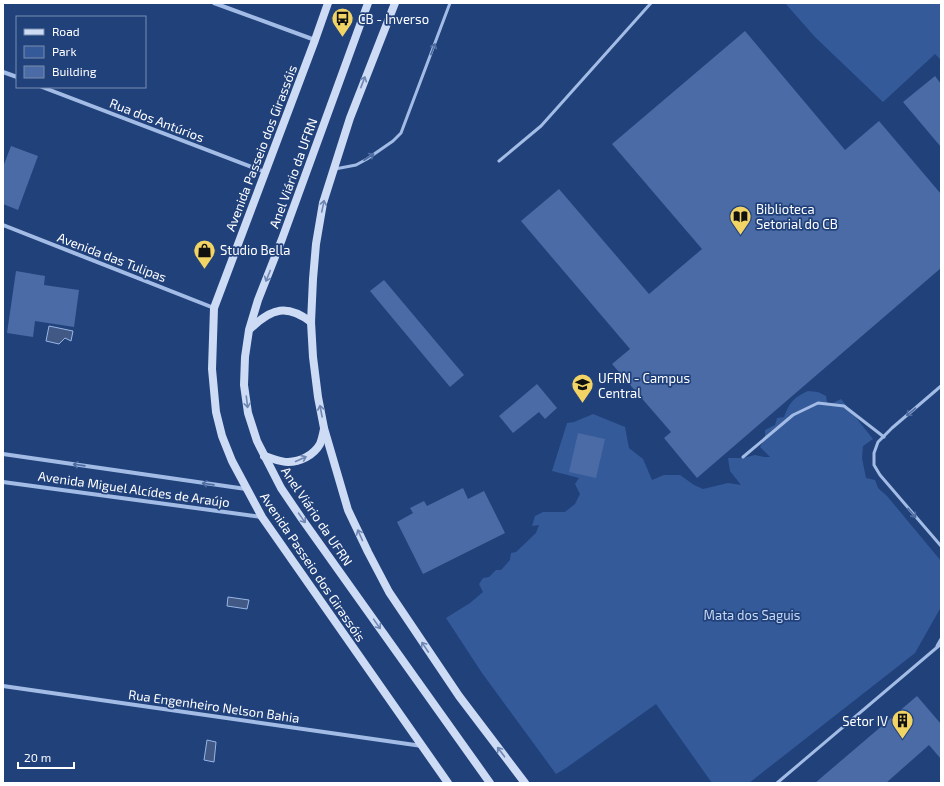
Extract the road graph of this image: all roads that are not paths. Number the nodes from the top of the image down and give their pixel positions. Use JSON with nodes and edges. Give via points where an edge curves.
{"nodes":[{"id":1,"x":214,"y":3,"type":"edge"},
{"id":2,"x":328,"y":3,"type":"edge"},
{"id":3,"x":368,"y":3,"type":"edge"},
{"id":4,"x":395,"y":3,"type":"edge"},
{"id":5,"x":450,"y":3,"type":"edge"},
{"id":6,"x":651,"y":3,"type":"edge"},
{"id":7,"x":315,"y":40,"type":"junction"},
{"id":8,"x":3,"y":72,"type":"edge"},
{"id":9,"x":16,"y":78,"type":"edge"},
{"id":10,"x":45,"y":88,"type":"edge"},
{"id":11,"x":499,"y":161,"type":"dead end"},
{"id":12,"x":333,"y":170,"type":"junction"},
{"id":13,"x":265,"y":172,"type":"junction"},
{"id":14,"x":3,"y":225,"type":"edge"},
{"id":15,"x":214,"y":308,"type":"junction"},
{"id":16,"x":311,"y":322,"type":"junction"},
{"id":17,"x":249,"y":330,"type":"junction"},
{"id":18,"x":941,"y":386,"type":"edge"},
{"id":19,"x":324,"y":428,"type":"junction"},
{"id":20,"x":884,"y":436,"type":"junction"},
{"id":21,"x":3,"y":454,"type":"edge"},
{"id":22,"x":264,"y":456,"type":"junction"},
{"id":23,"x":743,"y":458,"type":"dead end"},
{"id":24,"x":3,"y":482,"type":"edge"},
{"id":25,"x":246,"y":490,"type":"junction"},
{"id":26,"x":262,"y":517,"type":"junction"},
{"id":27,"x":941,"y":546,"type":"edge"},
{"id":28,"x":941,"y":639,"type":"edge"},
{"id":29,"x":941,"y":644,"type":"edge"},
{"id":30,"x":936,"y":648,"type":"junction"},
{"id":31,"x":3,"y":686,"type":"edge"},
{"id":32,"x":423,"y":746,"type":"junction"},
{"id":33,"x":447,"y":782,"type":"edge"},
{"id":34,"x":490,"y":783,"type":"edge"},
{"id":35,"x":525,"y":783,"type":"edge"},
{"id":36,"x":777,"y":783,"type":"edge"}],
"edges":[{"from":1,"to":7,"type":"street"},
{"from":2,"to":7,"type":"main road","name":"Avenida Passeio dos Girassóis"},
{"from":3,"to":17,"type":"main road","name":"Anel Viário da UFRN","one_way":true},
{"from":12,"to":4,"type":"main road","name":"Anel Viário da UFRN","one_way":true,"via":[[350,118]]},
{"from":12,"to":5,"type":"lane","one_way":true,"via":[[356,166],[393,141],[401,132]]},
{"from":6,"to":11,"type":"lane","via":[[541,126]]},
{"from":7,"to":13,"type":"main road","name":"Avenida Passeio dos Girassóis"},
{"from":8,"to":9,"type":"street"},
{"from":10,"to":13,"type":"street","name":"Rua dos Antúrios"},
{"from":16,"to":12,"type":"main road","name":"Anel Viário da UFRN","one_way":true,"via":[[316,244],[323,203]]},
{"from":13,"to":15,"type":"main road","name":"Avenida Passeio dos Girassóis"},
{"from":14,"to":15,"type":"street","name":"Avenida das Tulipas"},
{"from":15,"to":25,"type":"main road","name":"Avenida Passeio dos Girassóis","via":[[212,369],[216,412],[222,436]]},
{"from":16,"to":17,"type":"main road","via":[[295,312],[279,311],[268,314]]},
{"from":19,"to":16,"type":"main road","name":"Anel Viário da UFRN","one_way":true,"via":[[313,357]]},
{"from":17,"to":22,"type":"main road","name":"Anel Viário da UFRN","one_way":true,"via":[[244,385],[248,413]]},
{"from":18,"to":20,"type":"lane","one_way":true},
{"from":22,"to":19,"type":"main road","one_way":true,"via":[[278,461],[297,462],[319,445]]},
{"from":35,"to":19,"type":"main road","name":"Anel Viário da UFRN","one_way":true,"via":[[459,696],[389,592],[348,510]]},
{"from":20,"to":23,"type":"lane","via":[[844,406],[818,403],[793,415]]},
{"from":20,"to":27,"type":"lane","one_way":true,"via":[[878,442],[874,453],[874,465]]},
{"from":25,"to":21,"type":"street","name":"Avenida Miguel Alcídes de Araújo","one_way":true},
{"from":22,"to":34,"type":"main road","name":"Anel Viário da UFRN","one_way":true,"via":[[302,519]]},
{"from":24,"to":26,"type":"street","name":"Avenida Miguel Alcídes de Araújo"},
{"from":25,"to":26,"type":"main road","name":"Avenida Passeio dos Girassóis"},
{"from":26,"to":32,"type":"main road","name":"Avenida Passeio dos Girassóis"},
{"from":28,"to":30,"type":"lane"},
{"from":29,"to":30,"type":"lane"},
{"from":30,"to":36,"type":"lane"},
{"from":31,"to":32,"type":"street","name":"Rua Engenheiro Nelson Bahia"},
{"from":32,"to":33,"type":"main road","name":"Avenida Passeio dos Girassóis"}]}
